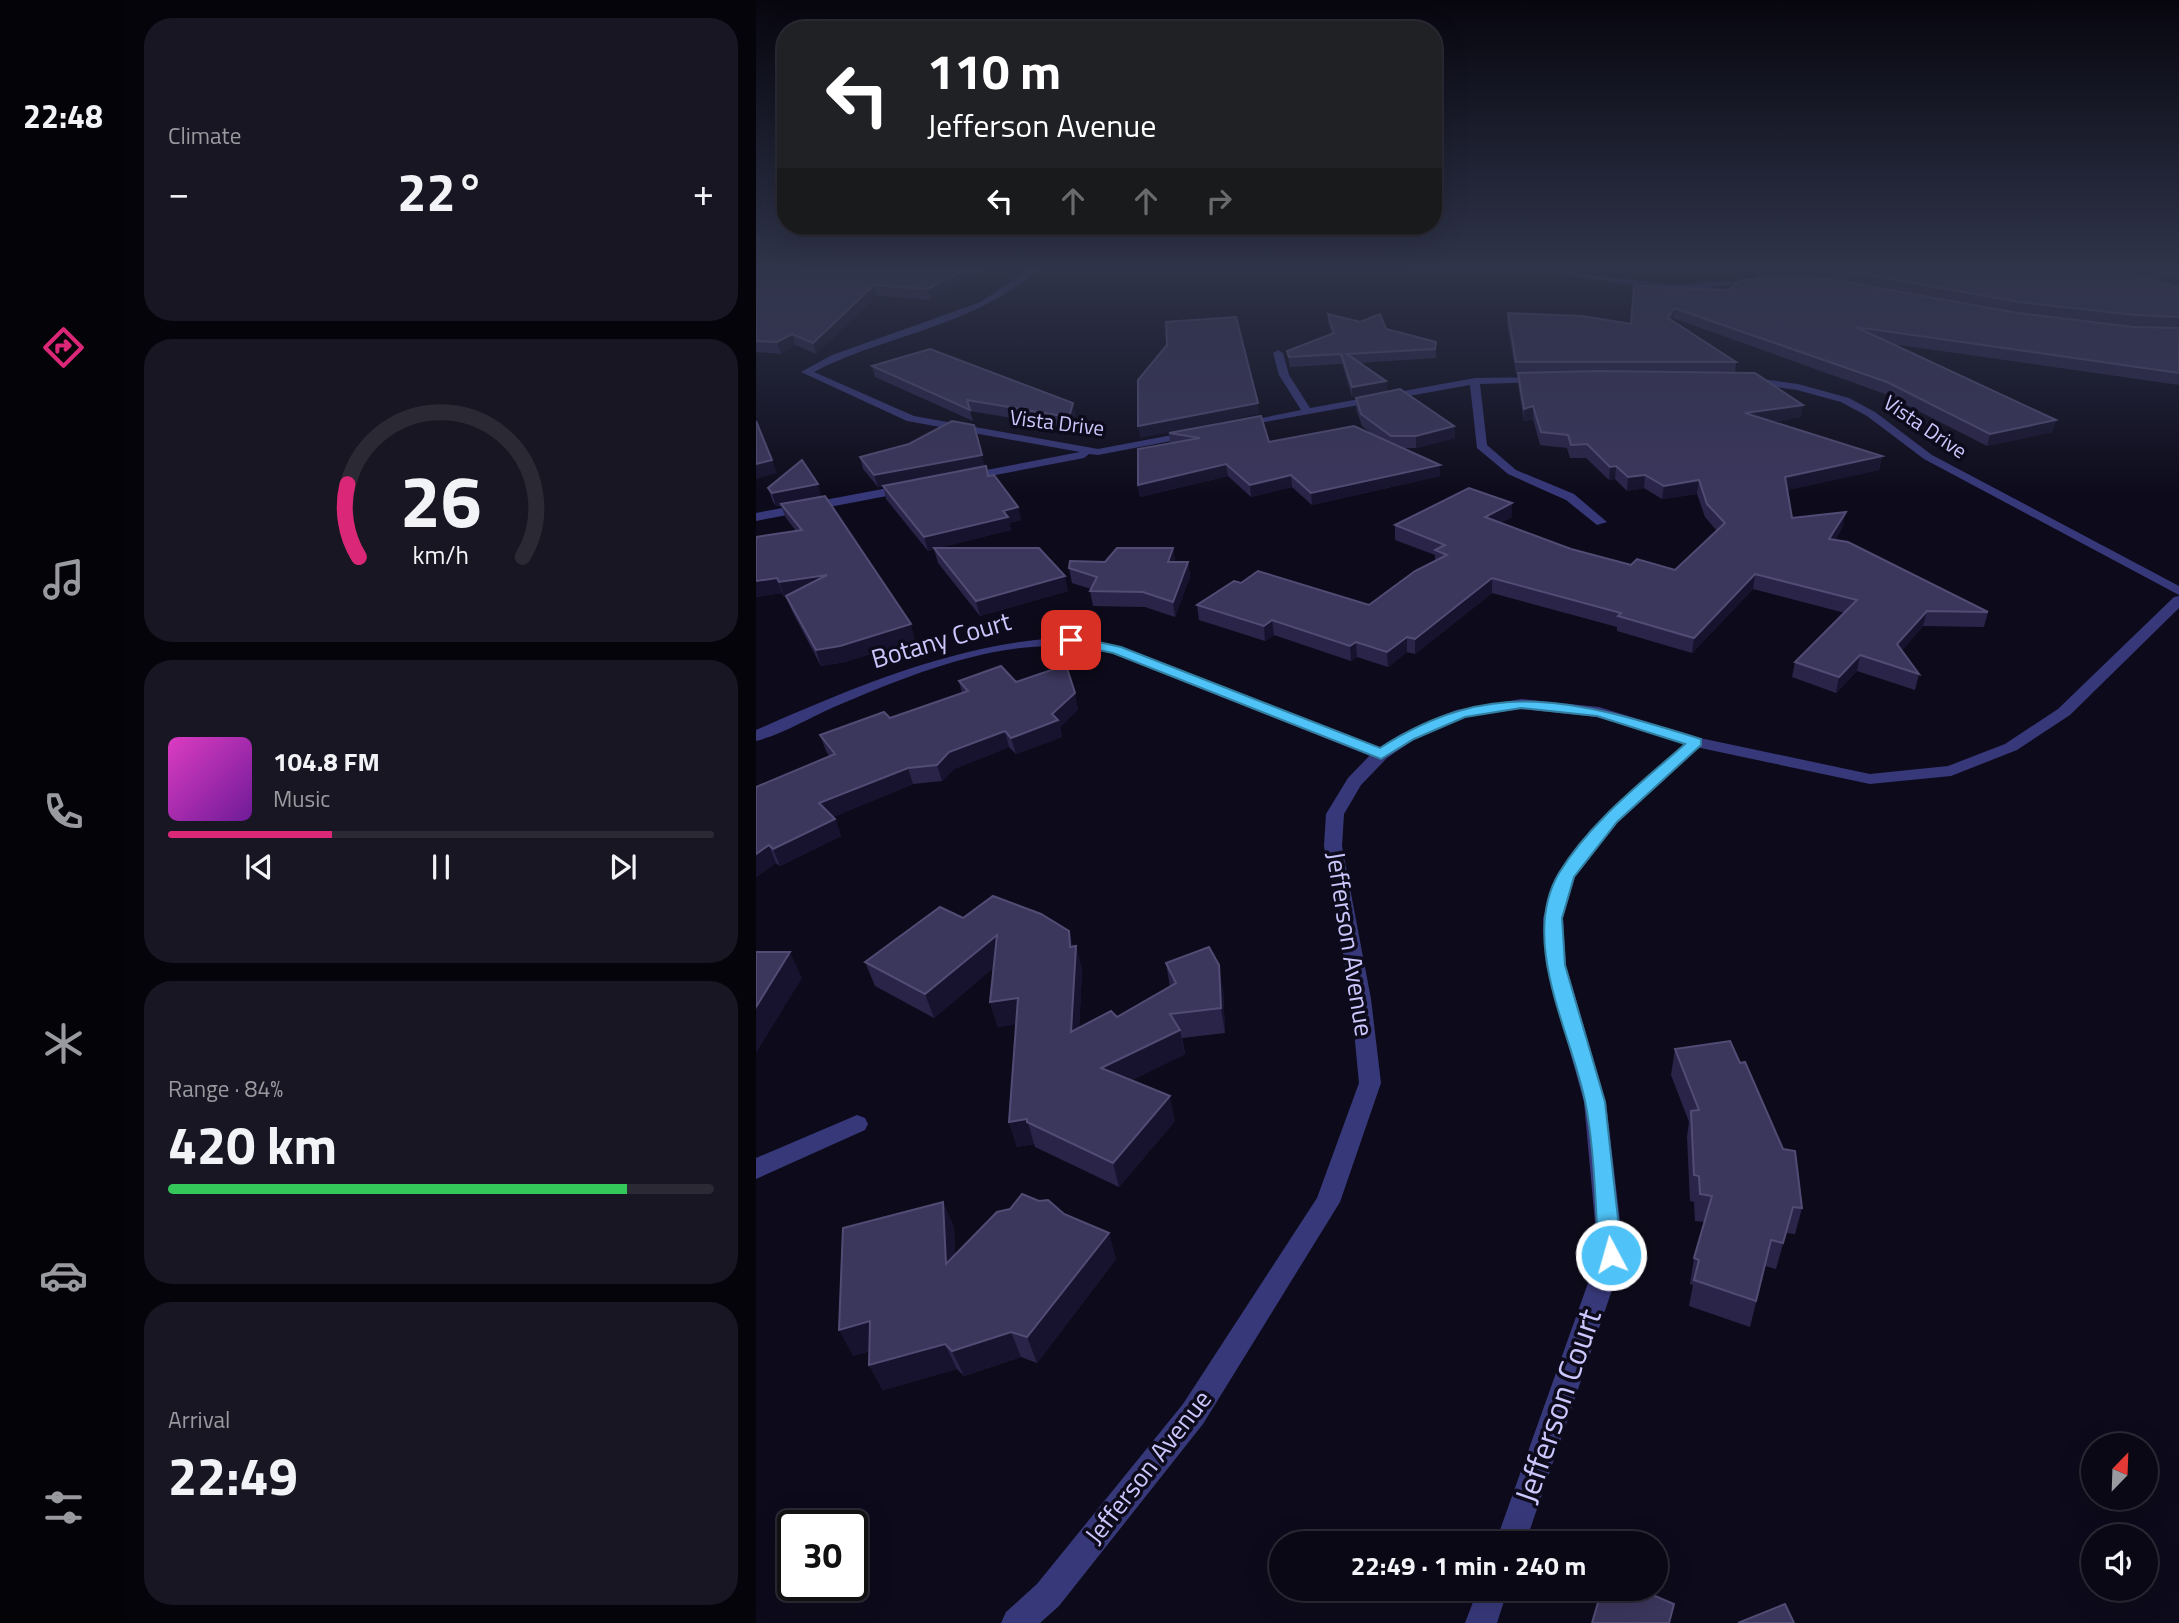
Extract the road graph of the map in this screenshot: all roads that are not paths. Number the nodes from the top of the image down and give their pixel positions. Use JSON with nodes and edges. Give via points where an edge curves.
{"nodes":[{"id":1,"x":870,"y":344,"type":"edge"},
{"id":2,"x":1278,"y":353,"type":"dead end"},
{"id":3,"x":1557,"y":379,"type":"edge"},
{"id":4,"x":1729,"y":379,"type":"edge"},
{"id":5,"x":1475,"y":382,"type":"junction"},
{"id":6,"x":1308,"y":413,"type":"junction"},
{"id":7,"x":1229,"y":428,"type":"edge"},
{"id":8,"x":1203,"y":433,"type":"edge"},
{"id":9,"x":1098,"y":452,"type":"junction"},
{"id":10,"x":948,"y":480,"type":"edge"},
{"id":11,"x":922,"y":485,"type":"edge"},
{"id":12,"x":756,"y":517,"type":"edge"},
{"id":13,"x":1601,"y":522,"type":"dead end"},
{"id":14,"x":2179,"y":591,"type":"edge"},
{"id":15,"x":2179,"y":600,"type":"edge"},
{"id":16,"x":756,"y":736,"type":"edge"},
{"id":17,"x":1696,"y":742,"type":"junction"},
{"id":18,"x":1381,"y":754,"type":"junction"},
{"id":19,"x":857,"y":1124,"type":"dead end"},
{"id":20,"x":756,"y":1169,"type":"edge"},
{"id":21,"x":1515,"y":1531,"type":"edge"},
{"id":22,"x":1488,"y":1601,"type":"edge"},
{"id":23,"x":1017,"y":1623,"type":"edge"},
{"id":24,"x":1480,"y":1623,"type":"edge"}],
"edges":[{"from":1,"to":9,"type":"street","name":"Vista Drive","via":[[806,372],[911,419]]},
{"from":2,"to":6,"type":"street","via":[[1284,375]]},
{"from":3,"to":5,"type":"street"},
{"from":4,"to":14,"type":"street","name":"Vista Drive","via":[[1798,387],[1845,400],[1928,457]]},
{"from":5,"to":6,"type":"street","via":[[1421,388]]},
{"from":5,"to":13,"type":"street","via":[[1481,446],[1512,472],[1570,497]]},
{"from":6,"to":7,"type":"street"},
{"from":8,"to":9,"type":"street","name":"Vista Drive"},
{"from":9,"to":10,"type":"street"},
{"from":11,"to":12,"type":"street"},
{"from":15,"to":17,"type":"street","name":"Jefferson Avenue","via":[[2064,712],[2011,747],[1951,771],[1870,779]]},
{"from":16,"to":18,"type":"street","name":"Botany Court","via":[[941,663],[1016,645],[1071,640],[1117,650]]},
{"from":17,"to":18,"type":"street","name":"Jefferson Avenue","via":[[1599,712],[1521,704],[1461,713]]},
{"from":17,"to":21,"type":"street","name":"Jefferson Court","via":[[1612,818],[1566,876],[1553,918],[1556,965],[1595,1102],[1611,1255]]},
{"from":18,"to":23,"type":"street","name":"Jefferson Avenue","via":[[1354,782],[1335,814],[1333,846],[1361,999],[1370,1083],[1328,1202],[1193,1414],[1048,1595]]},
{"from":19,"to":20,"type":"street"},
{"from":22,"to":24,"type":"street"}]}
